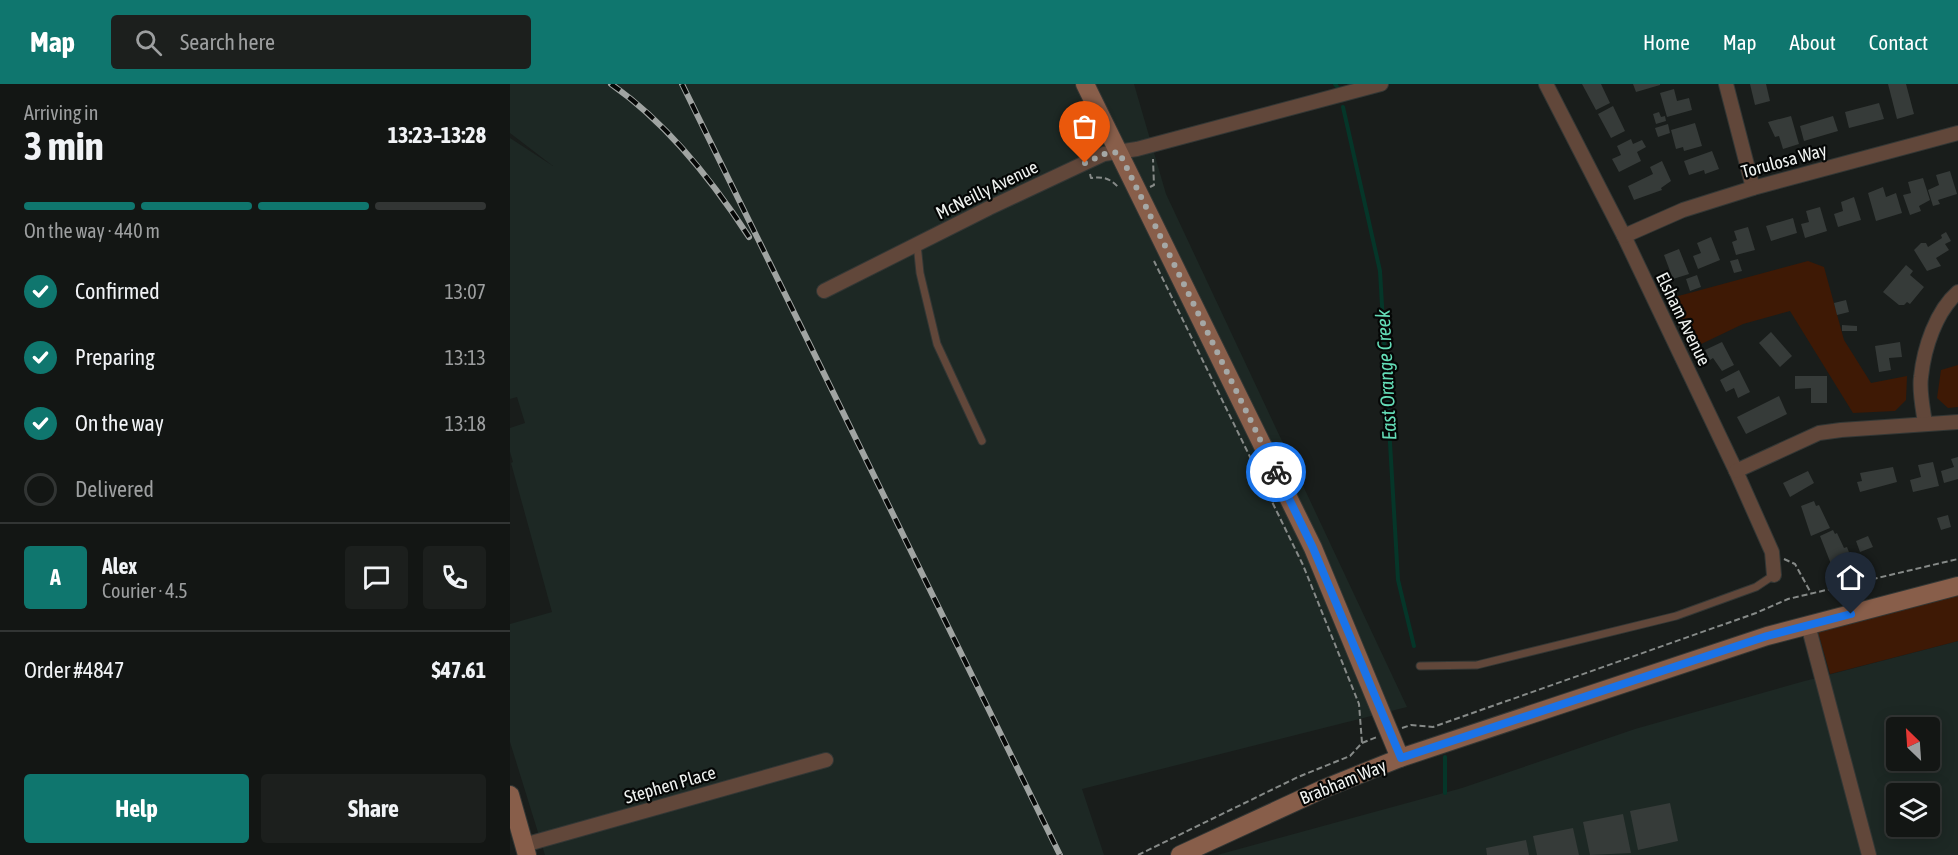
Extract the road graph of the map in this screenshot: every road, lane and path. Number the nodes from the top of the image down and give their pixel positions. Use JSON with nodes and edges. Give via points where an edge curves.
{"nodes":[{"id":1,"x":1085,"y":84,"type":"edge"},
{"id":2,"x":1381,"y":84,"type":"edge"},
{"id":3,"x":1546,"y":84,"type":"edge"},
{"id":4,"x":1726,"y":84,"type":"edge"},
{"id":5,"x":1958,"y":133,"type":"edge"},
{"id":6,"x":1119,"y":152,"type":"junction"},
{"id":7,"x":1085,"y":163,"type":"junction"},
{"id":8,"x":1752,"y":188,"type":"junction"},
{"id":9,"x":1121,"y":194,"type":"dead end"},
{"id":10,"x":1624,"y":236,"type":"junction"},
{"id":11,"x":917,"y":244,"type":"junction"},
{"id":12,"x":1150,"y":253,"type":"dead end"},
{"id":13,"x":824,"y":291,"type":"dead end"},
{"id":14,"x":1958,"y":292,"type":"edge"},
{"id":15,"x":1958,"y":422,"type":"edge"},
{"id":16,"x":1925,"y":423,"type":"junction"},
{"id":17,"x":982,"y":441,"type":"dead end"},
{"id":18,"x":1736,"y":471,"type":"junction"},
{"id":19,"x":1772,"y":552,"type":"junction"},
{"id":20,"x":1958,"y":559,"type":"edge"},
{"id":21,"x":1774,"y":575,"type":"joint"},
{"id":22,"x":1958,"y":586,"type":"edge"},
{"id":23,"x":1811,"y":593,"type":"junction"},
{"id":24,"x":1808,"y":625,"type":"junction"},
{"id":25,"x":1419,"y":666,"type":"dead end"},
{"id":26,"x":1389,"y":733,"type":"junction"},
{"id":27,"x":1362,"y":743,"type":"junction"},
{"id":28,"x":1401,"y":758,"type":"junction"},
{"id":29,"x":826,"y":760,"type":"dead end"},
{"id":30,"x":510,"y":795,"type":"edge"},
{"id":31,"x":525,"y":850,"type":"edge"},
{"id":32,"x":1138,"y":855,"type":"edge"},
{"id":33,"x":1180,"y":855,"type":"edge"},
{"id":34,"x":1869,"y":855,"type":"edge"}],
"edges":[{"from":1,"to":6,"type":"main road"},
{"from":2,"to":6,"type":"street","name":"McNeilly Avenue"},
{"from":3,"to":10,"type":"street","name":"Elsham Avenue"},
{"from":4,"to":8,"type":"street"},
{"from":5,"to":8,"type":"street","name":"Torulosa Way"},
{"from":6,"to":7,"type":"street","name":"McNeilly Avenue"},
{"from":6,"to":26,"type":"main road","via":[[1313,548]]},
{"from":7,"to":9,"type":"path","via":[[1091,178],[1112,180]]},
{"from":7,"to":11,"type":"street","name":"McNeilly Avenue"},
{"from":8,"to":10,"type":"street","name":"Torulosa Way","via":[[1683,210]]},
{"from":10,"to":18,"type":"street","name":"Elsham Avenue"},
{"from":11,"to":13,"type":"street","name":"McNeilly Avenue"},
{"from":11,"to":17,"type":"lane","via":[[937,344]]},
{"from":12,"to":27,"type":"path","via":[[1302,565],[1359,704]]},
{"from":14,"to":16,"type":"street","via":[[1931,333],[1921,378]]},
{"from":15,"to":16,"type":"street"},
{"from":16,"to":18,"type":"street","via":[[1819,433]]},
{"from":18,"to":19,"type":"street","name":"Elsham Avenue"},
{"from":19,"to":21,"type":"street","name":"Elsham Avenue"},
{"from":19,"to":23,"type":"path","via":[[1795,564]]},
{"from":20,"to":23,"type":"path"},
{"from":21,"to":25,"type":"lane","via":[[1756,587],[1676,616],[1477,665]]},
{"from":22,"to":24,"type":"main road","name":"Brabham Way"},
{"from":23,"to":26,"type":"path","via":[[1432,727],[1411,725]]},
{"from":24,"to":28,"type":"main road","name":"Brabham Way"},
{"from":24,"to":34,"type":"street"},
{"from":26,"to":27,"type":"path"},
{"from":26,"to":28,"type":"main road"},
{"from":27,"to":32,"type":"path","via":[[1350,756]]},
{"from":28,"to":33,"type":"main road","name":"Brabham Way"},
{"from":29,"to":31,"type":"street","name":"Stephen Place"},
{"from":30,"to":31,"type":"main road"}]}
